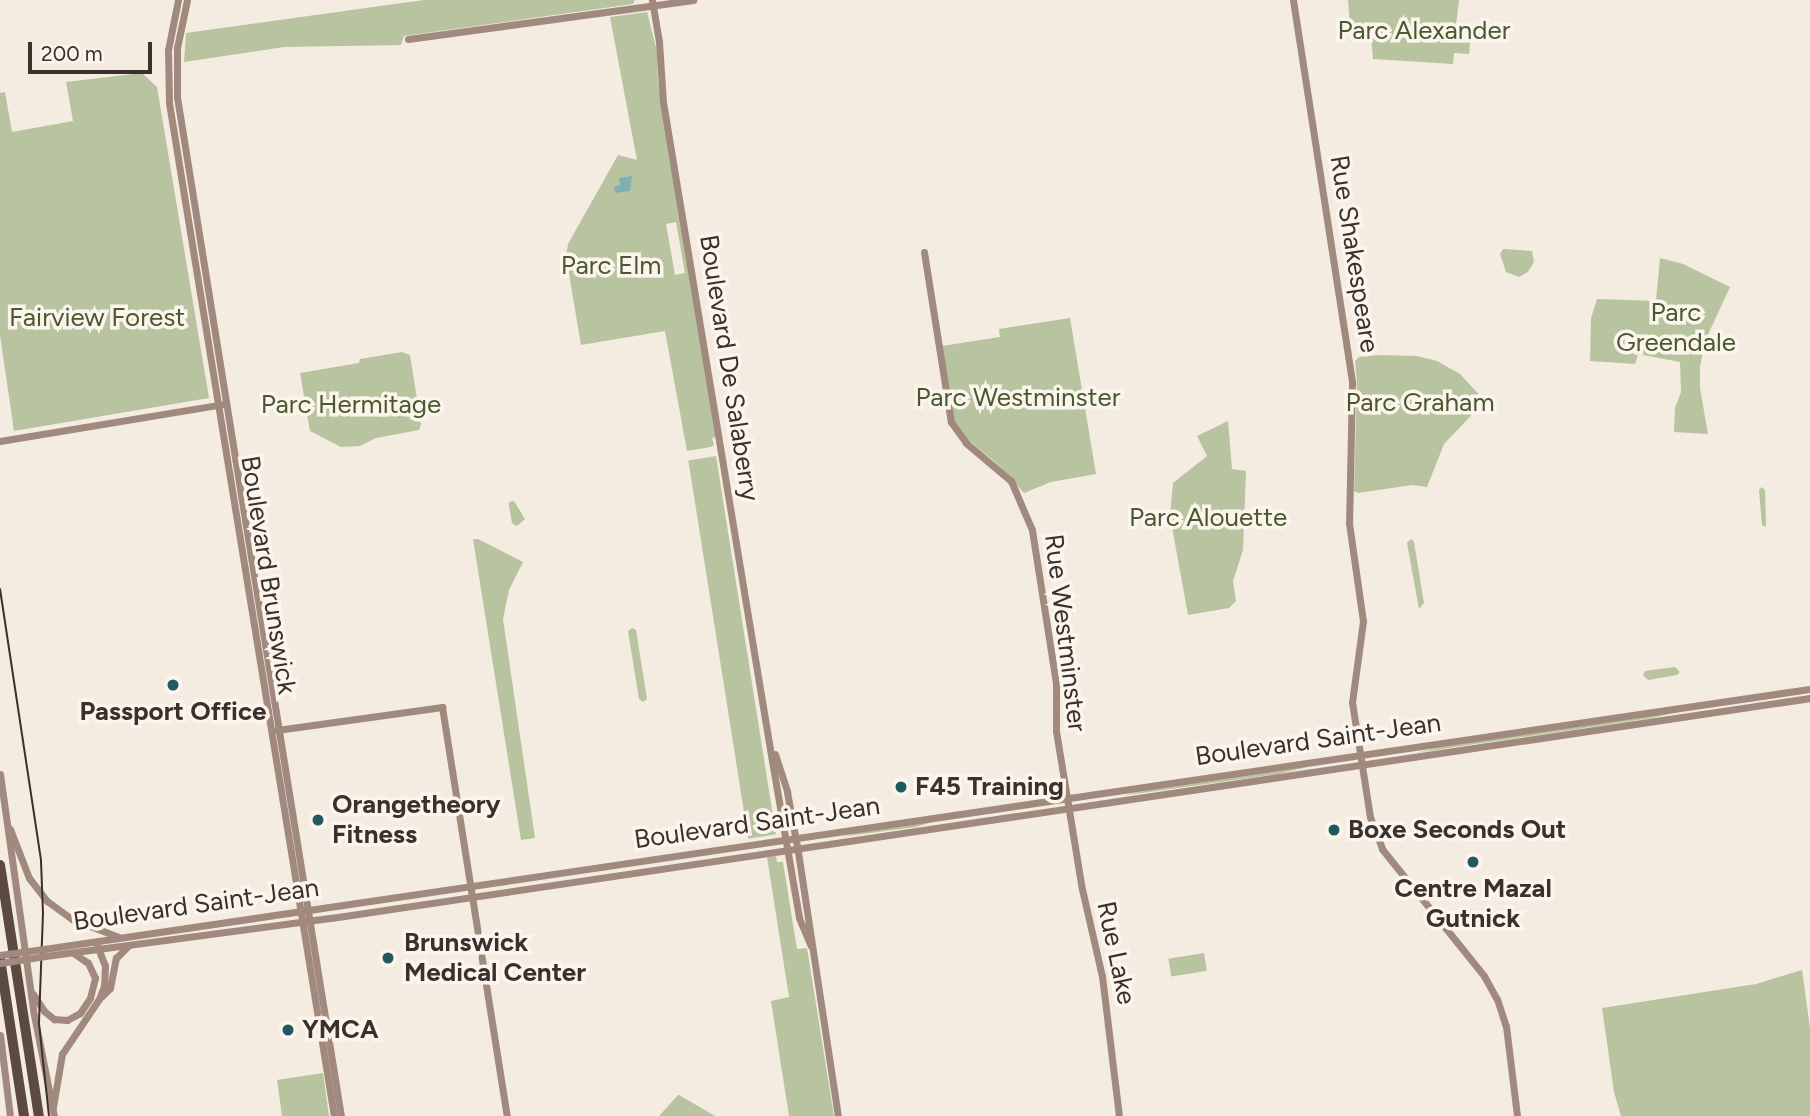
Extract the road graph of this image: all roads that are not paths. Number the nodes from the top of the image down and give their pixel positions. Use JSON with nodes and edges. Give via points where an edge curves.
{"nodes":[{"id":1,"x":178,"y":0,"type":"edge"},
{"id":2,"x":187,"y":0,"type":"edge"},
{"id":3,"x":694,"y":0,"type":"edge"},
{"id":4,"x":1293,"y":0,"type":"edge"},
{"id":5,"x":653,"y":3,"type":"edge"},
{"id":6,"x":408,"y":39,"type":"dead end"},
{"id":7,"x":924,"y":252,"type":"dead end"},
{"id":8,"x":223,"y":404,"type":"junction"},
{"id":9,"x":0,"y":441,"type":"edge"},
{"id":10,"x":1810,"y":689,"type":"edge"},
{"id":11,"x":1810,"y":698,"type":"edge"},
{"id":12,"x":276,"y":730,"type":"junction"},
{"id":13,"x":1360,"y":755,"type":"junction"},
{"id":14,"x":1362,"y":765,"type":"junction"},
{"id":15,"x":0,"y":774,"type":"edge"},
{"id":16,"x":1067,"y":799,"type":"junction"},
{"id":17,"x":1069,"y":808,"type":"junction"},
{"id":18,"x":958,"y":814,"type":"junction"},
{"id":19,"x":7,"y":820,"type":"junction"},
{"id":20,"x":942,"y":827,"type":"junction"},
{"id":21,"x":791,"y":839,"type":"junction"},
{"id":22,"x":792,"y":848,"type":"junction"},
{"id":23,"x":0,"y":865,"type":"edge"},
{"id":24,"x":472,"y":886,"type":"junction"},
{"id":25,"x":306,"y":892,"type":"junction"},
{"id":26,"x":473,"y":896,"type":"junction"},
{"id":27,"x":387,"y":898,"type":"junction"},
{"id":28,"x":344,"y":904,"type":"junction"},
{"id":29,"x":305,"y":910,"type":"junction"},
{"id":30,"x":366,"y":913,"type":"junction"},
{"id":31,"x":331,"y":918,"type":"junction"},
{"id":32,"x":307,"y":921,"type":"junction"},
{"id":33,"x":120,"y":937,"type":"junction"},
{"id":34,"x":314,"y":941,"type":"junction"},
{"id":35,"x":97,"y":945,"type":"junction"},
{"id":36,"x":129,"y":945,"type":"junction"},
{"id":37,"x":45,"y":952,"type":"junction"},
{"id":38,"x":72,"y":952,"type":"junction"},
{"id":39,"x":0,"y":959,"type":"edge"},
{"id":40,"x":30,"y":991,"type":"junction"},
{"id":41,"x":99,"y":999,"type":"junction"},
{"id":42,"x":0,"y":1035,"type":"edge"},
{"id":43,"x":0,"y":1076,"type":"edge"},
{"id":44,"x":6,"y":1091,"type":"junction"},
{"id":45,"x":53,"y":1112,"type":"edge"},
{"id":46,"x":10,"y":1116,"type":"edge"},
{"id":47,"x":24,"y":1116,"type":"edge"},
{"id":48,"x":38,"y":1116,"type":"edge"},
{"id":49,"x":334,"y":1116,"type":"edge"},
{"id":50,"x":341,"y":1116,"type":"edge"},
{"id":51,"x":507,"y":1116,"type":"edge"},
{"id":52,"x":838,"y":1116,"type":"edge"},
{"id":53,"x":1119,"y":1116,"type":"edge"},
{"id":54,"x":1517,"y":1116,"type":"edge"}],
"edges":[{"from":1,"to":8,"type":"street","name":"Boulevard Brunswick","via":[[168,45],[168,98]]},
{"from":2,"to":8,"type":"street","name":"Boulevard Brunswick","via":[[178,43],[177,90]]},
{"from":3,"to":5,"type":"street"},
{"from":4,"to":13,"type":"street","name":"Rue Shakespeare","via":[[1352,383],[1349,523],[1363,621],[1352,702]]},
{"from":5,"to":6,"type":"street"},
{"from":5,"to":21,"type":"street","name":"Boulevard De Salaberry","via":[[665,111]]},
{"from":7,"to":16,"type":"street","name":"Rue Westminster","via":[[951,422],[965,443],[1011,481],[1030,525],[1056,683],[1056,731]]},
{"from":8,"to":9,"type":"street"},
{"from":8,"to":12,"type":"street","name":"Boulevard Brunswick"},
{"from":10,"to":13,"type":"street","name":"Boulevard Saint-Jean"},
{"from":11,"to":14,"type":"street","name":"Boulevard Saint-Jean"},
{"from":12,"to":24,"type":"street","via":[[442,707]]},
{"from":12,"to":25,"type":"street","name":"Boulevard Brunswick"},
{"from":12,"to":29,"type":"street","name":"Boulevard Brunswick"},
{"from":13,"to":14,"type":"street","name":"Rue Shakespeare"},
{"from":13,"to":16,"type":"street","name":"Boulevard Saint-Jean"},
{"from":14,"to":17,"type":"street","name":"Boulevard Saint-Jean"},
{"from":14,"to":54,"type":"street","name":"Rue Shakespeare","via":[[1371,822],[1380,846],[1484,976],[1497,999],[1506,1026]]},
{"from":15,"to":19,"type":"street"},
{"from":16,"to":17,"type":"street","name":"Rue Lake"},
{"from":16,"to":18,"type":"street","name":"Boulevard Saint-Jean"},
{"from":17,"to":20,"type":"street","name":"Boulevard Saint-Jean"},
{"from":17,"to":53,"type":"street","name":"Rue Lake","via":[[1102,976]]},
{"from":18,"to":20,"type":"street"},
{"from":18,"to":21,"type":"street","name":"Boulevard Saint-Jean"},
{"from":19,"to":33,"type":"street","via":[[25,871],[41,895],[72,919]]},
{"from":19,"to":40,"type":"street"},
{"from":20,"to":22,"type":"street","name":"Boulevard Saint-Jean"},
{"from":21,"to":22,"type":"street","name":"Boulevard De Salaberry"},
{"from":21,"to":24,"type":"street","name":"Boulevard Saint-Jean"},
{"from":22,"to":26,"type":"street","name":"Boulevard Saint-Jean"},
{"from":22,"to":52,"type":"street","name":"Boulevard De Salaberry","via":[[799,918],[811,946]]},
{"from":23,"to":48,"type":"highway"},
{"from":24,"to":26,"type":"street"},
{"from":24,"to":27,"type":"street","name":"Boulevard Saint-Jean"},
{"from":25,"to":28,"type":"street","via":[[315,903]]},
{"from":25,"to":29,"type":"street","name":"Boulevard Brunswick"},
{"from":26,"to":30,"type":"street","name":"Boulevard Saint-Jean"},
{"from":26,"to":51,"type":"street"},
{"from":27,"to":28,"type":"street","name":"Boulevard Saint-Jean"},
{"from":27,"to":30,"type":"street"},
{"from":28,"to":29,"type":"street","name":"Boulevard Saint-Jean"},
{"from":29,"to":32,"type":"street","name":"Boulevard Brunswick"},
{"from":29,"to":33,"type":"street","name":"Boulevard Saint-Jean"},
{"from":30,"to":31,"type":"street","name":"Boulevard Saint-Jean"},
{"from":31,"to":32,"type":"street","name":"Boulevard Saint-Jean"},
{"from":31,"to":34,"type":"street","via":[[318,928]]},
{"from":32,"to":34,"type":"street","name":"Boulevard Brunswick"},
{"from":32,"to":36,"type":"street","name":"Boulevard Saint-Jean"},
{"from":32,"to":49,"type":"street","name":"Boulevard Brunswick"},
{"from":33,"to":35,"type":"street","name":"Boulevard Saint-Jean"},
{"from":34,"to":50,"type":"street","name":"Boulevard Brunswick"},
{"from":35,"to":36,"type":"street","name":"Boulevard Saint-Jean"},
{"from":35,"to":37,"type":"street","name":"Boulevard Saint-Jean"},
{"from":35,"to":38,"type":"street","name":"Boulevard Saint-Jean"},
{"from":35,"to":41,"type":"street","via":[[106,970]]},
{"from":36,"to":41,"type":"street","via":[[116,958],[110,988]]},
{"from":37,"to":38,"type":"street","name":"Boulevard Saint-Jean"},
{"from":37,"to":39,"type":"street","name":"Boulevard Saint-Jean","bridge":true},
{"from":38,"to":40,"type":"street","via":[[88,963],[95,978],[80,1013],[68,1020],[54,1019]]},
{"from":39,"to":47,"type":"highway"},
{"from":40,"to":45,"type":"street"},
{"from":41,"to":45,"type":"street","via":[[62,1054]]},
{"from":42,"to":44,"type":"street"},
{"from":43,"to":44,"type":"street"},
{"from":44,"to":46,"type":"street"}]}
